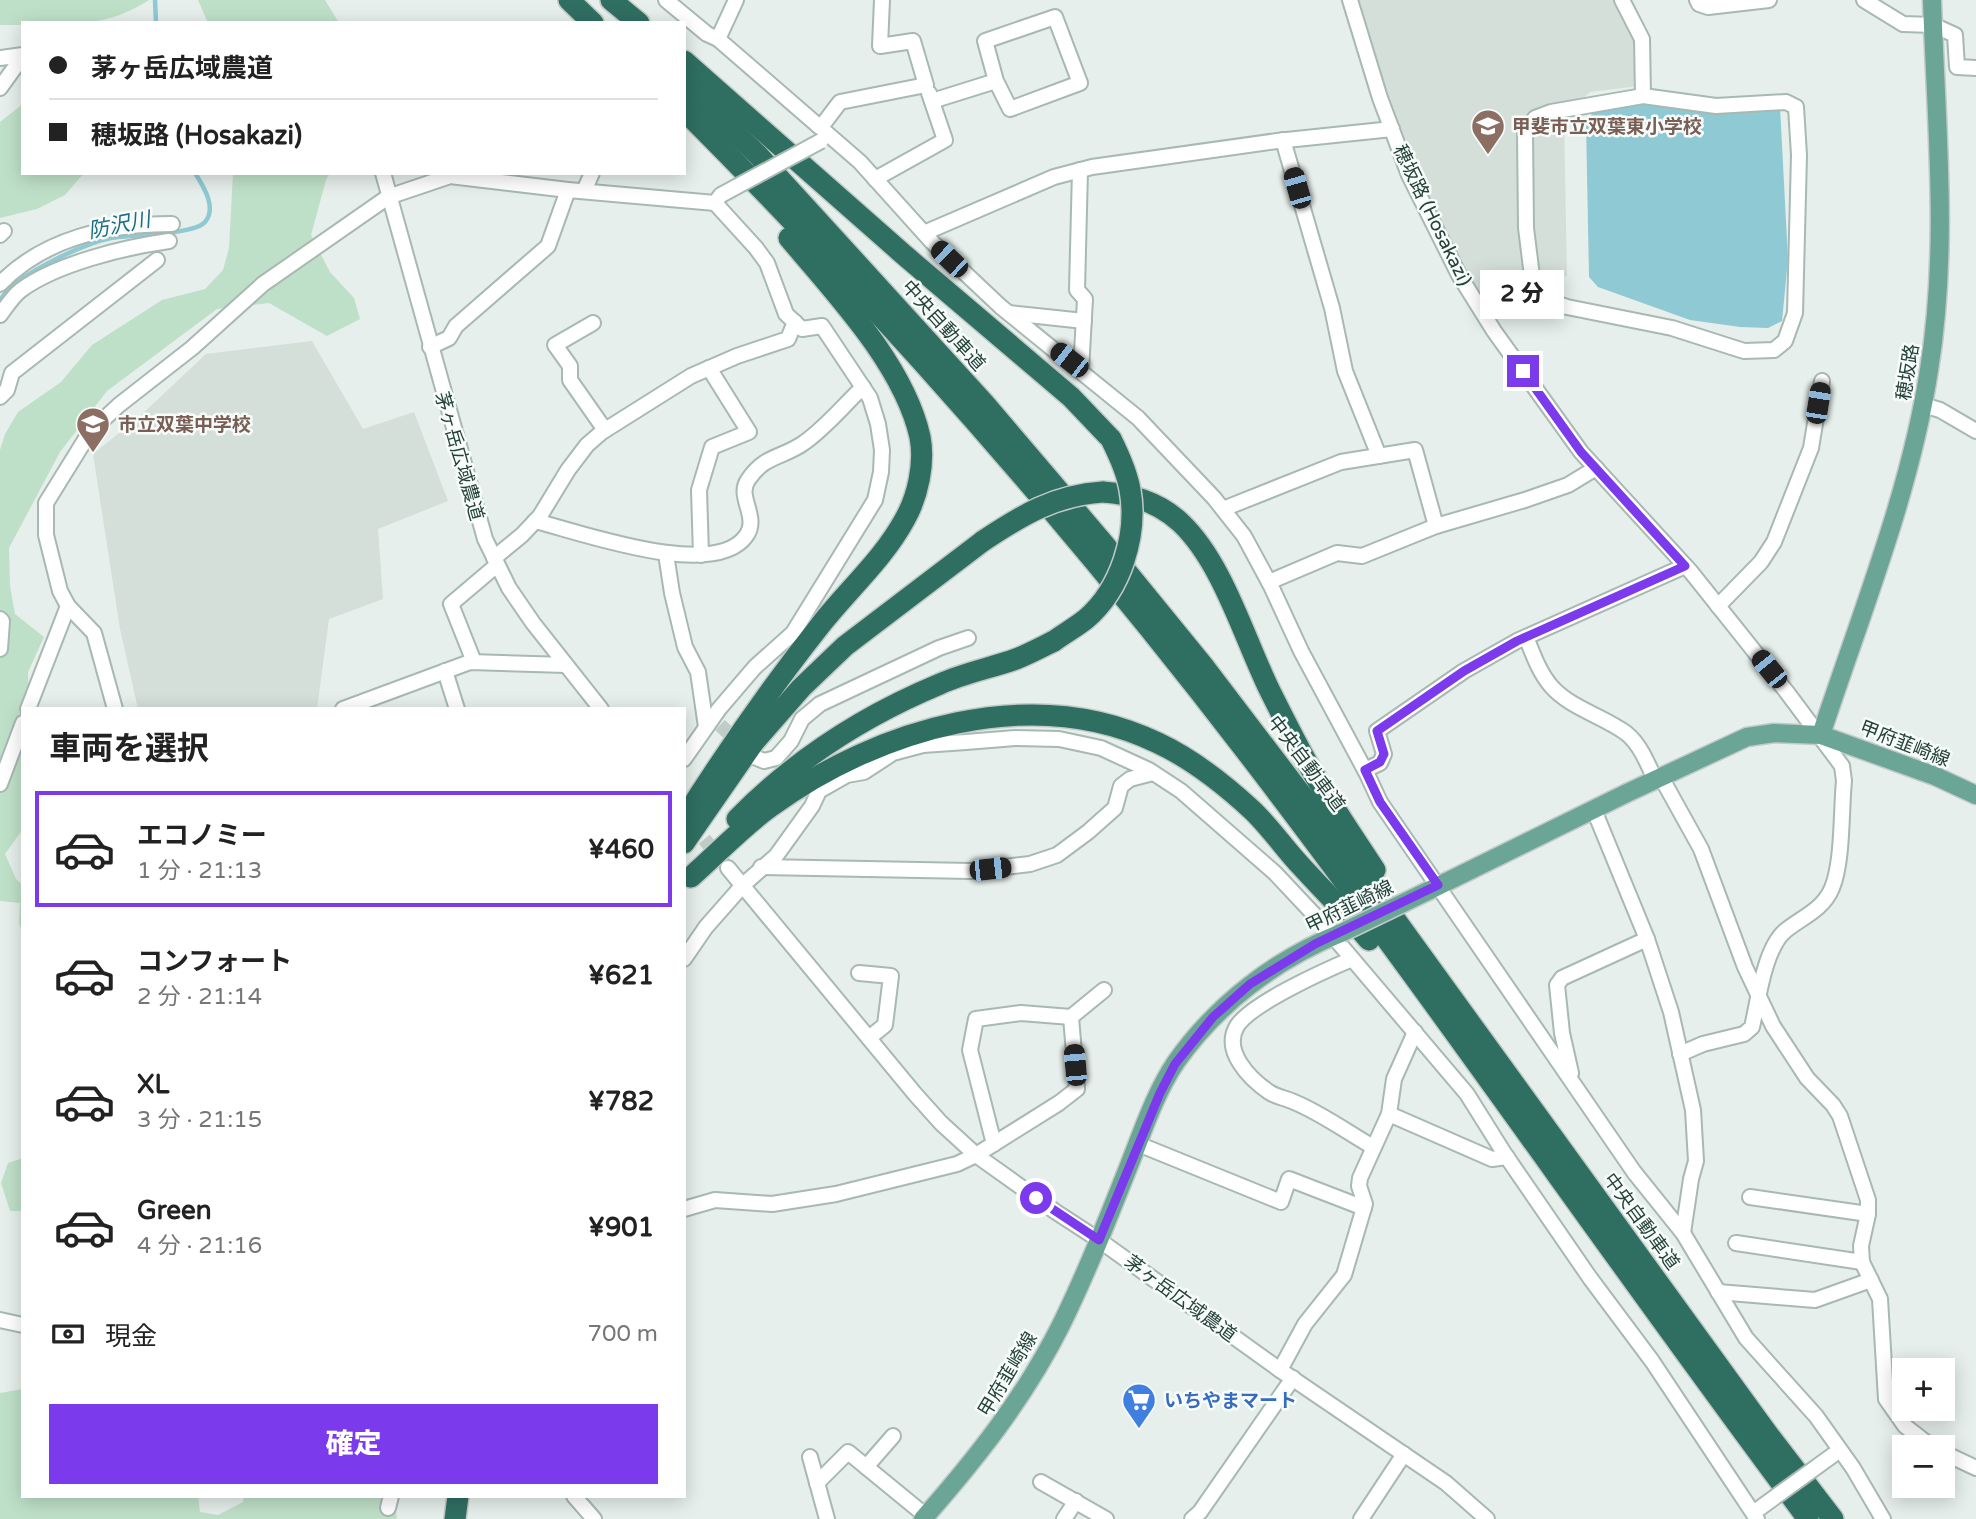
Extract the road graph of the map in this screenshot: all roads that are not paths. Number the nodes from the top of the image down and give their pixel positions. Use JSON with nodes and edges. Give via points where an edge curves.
{"nodes":[{"id":1,"x":569,"y":0,"type":"edge"},
{"id":2,"x":596,"y":0,"type":"edge"},
{"id":3,"x":611,"y":0,"type":"edge"},
{"id":4,"x":666,"y":0,"type":"edge"},
{"id":5,"x":736,"y":0,"type":"edge"},
{"id":6,"x":882,"y":0,"type":"edge"},
{"id":7,"x":1350,"y":0,"type":"edge"},
{"id":8,"x":1622,"y":0,"type":"edge"},
{"id":9,"x":1697,"y":0,"type":"edge"},
{"id":10,"x":1769,"y":0,"type":"edge"},
{"id":11,"x":1864,"y":0,"type":"edge"},
{"id":12,"x":1932,"y":0,"type":"edge"},
{"id":13,"x":591,"y":21,"type":"edge"},
{"id":14,"x":618,"y":21,"type":"edge"},
{"id":15,"x":637,"y":21,"type":"edge"},
{"id":16,"x":1933,"y":24,"type":"junction"},
{"id":17,"x":718,"y":38,"type":"junction"},
{"id":18,"x":21,"y":56,"type":"edge"},
{"id":19,"x":0,"y":58,"type":"edge"},
{"id":20,"x":21,"y":59,"type":"edge"},
{"id":21,"x":686,"y":63,"type":"edge"},
{"id":22,"x":1976,"y":68,"type":"edge"},
{"id":23,"x":996,"y":81,"type":"junction"},
{"id":24,"x":926,"y":85,"type":"junction"},
{"id":25,"x":686,"y":86,"type":"edge"},
{"id":26,"x":0,"y":88,"type":"edge"},
{"id":27,"x":1643,"y":96,"type":"junction"},
{"id":28,"x":932,"y":101,"type":"junction"},
{"id":29,"x":686,"y":114,"type":"edge"},
{"id":30,"x":686,"y":114,"type":"edge"},
{"id":31,"x":1392,"y":129,"type":"junction"},
{"id":32,"x":824,"y":135,"type":"junction"},
{"id":33,"x":1283,"y":141,"type":"junction"},
{"id":34,"x":1080,"y":170,"type":"junction"},
{"id":35,"x":383,"y":175,"type":"edge"},
{"id":36,"x":591,"y":175,"type":"edge"},
{"id":37,"x":513,"y":178,"type":"edge"},
{"id":38,"x":875,"y":179,"type":"junction"},
{"id":39,"x":568,"y":190,"type":"junction"},
{"id":40,"x":584,"y":191,"type":"junction"},
{"id":41,"x":388,"y":197,"type":"junction"},
{"id":42,"x":718,"y":199,"type":"junction"},
{"id":43,"x":172,"y":224,"type":"dead end"},
{"id":44,"x":924,"y":233,"type":"junction"},
{"id":45,"x":169,"y":241,"type":"dead end"},
{"id":46,"x":157,"y":260,"type":"dead end"},
{"id":47,"x":0,"y":284,"type":"edge"},
{"id":48,"x":1008,"y":313,"type":"junction"},
{"id":49,"x":0,"y":315,"type":"edge"},
{"id":50,"x":1084,"y":321,"type":"junction"},
{"id":51,"x":593,"y":323,"type":"dead end"},
{"id":52,"x":795,"y":323,"type":"junction"},
{"id":53,"x":430,"y":347,"type":"junction"},
{"id":54,"x":709,"y":368,"type":"junction"},
{"id":55,"x":1081,"y":370,"type":"junction"},
{"id":56,"x":1822,"y":381,"type":"dead end"},
{"id":57,"x":863,"y":387,"type":"junction"},
{"id":58,"x":0,"y":397,"type":"edge"},
{"id":59,"x":1923,"y":405,"type":"junction"},
{"id":60,"x":605,"y":430,"type":"junction"},
{"id":61,"x":1976,"y":431,"type":"edge"},
{"id":62,"x":1379,"y":456,"type":"junction"},
{"id":63,"x":1596,"y":468,"type":"junction"},
{"id":64,"x":1223,"y":509,"type":"junction"},
{"id":65,"x":535,"y":521,"type":"junction"},
{"id":66,"x":1436,"y":526,"type":"junction"},
{"id":67,"x":666,"y":554,"type":"junction"},
{"id":68,"x":701,"y":555,"type":"junction"},
{"id":69,"x":495,"y":561,"type":"junction"},
{"id":70,"x":1685,"y":566,"type":"junction"},
{"id":71,"x":1269,"y":582,"type":"junction"},
{"id":72,"x":68,"y":606,"type":"junction"},
{"id":73,"x":1718,"y":606,"type":"junction"},
{"id":74,"x":0,"y":619,"type":"edge"},
{"id":75,"x":1526,"y":637,"type":"junction"},
{"id":76,"x":968,"y":638,"type":"dead end"},
{"id":77,"x":0,"y":649,"type":"edge"},
{"id":78,"x":474,"y":662,"type":"junction"},
{"id":79,"x":566,"y":665,"type":"junction"},
{"id":80,"x":445,"y":671,"type":"junction"},
{"id":81,"x":29,"y":707,"type":"edge"},
{"id":82,"x":114,"y":707,"type":"edge"},
{"id":83,"x":348,"y":707,"type":"edge"},
{"id":84,"x":456,"y":707,"type":"edge"},
{"id":85,"x":599,"y":707,"type":"edge"},
{"id":86,"x":713,"y":724,"type":"junction"},
{"id":87,"x":21,"y":728,"type":"edge"},
{"id":88,"x":1821,"y":735,"type":"junction"},
{"id":89,"x":21,"y":752,"type":"edge"},
{"id":90,"x":752,"y":756,"type":"dead end"},
{"id":91,"x":686,"y":757,"type":"edge"},
{"id":92,"x":8,"y":762,"type":"junction"},
{"id":93,"x":1365,"y":770,"type":"junction"},
{"id":94,"x":1153,"y":773,"type":"junction"},
{"id":95,"x":1658,"y":778,"type":"junction"},
{"id":96,"x":0,"y":784,"type":"edge"},
{"id":97,"x":1976,"y":795,"type":"edge"},
{"id":98,"x":1594,"y":810,"type":"junction"},
{"id":99,"x":686,"y":816,"type":"edge"},
{"id":100,"x":686,"y":840,"type":"edge"},
{"id":101,"x":728,"y":867,"type":"tunnel mouth"},
{"id":102,"x":761,"y":867,"type":"junction"},
{"id":103,"x":688,"y":882,"type":"edge"},
{"id":104,"x":743,"y":885,"type":"junction"},
{"id":105,"x":1433,"y":888,"type":"junction"},
{"id":106,"x":1337,"y":934,"type":"junction"},
{"id":107,"x":1647,"y":939,"type":"junction"},
{"id":108,"x":686,"y":956,"type":"edge"},
{"id":109,"x":1352,"y":958,"type":"junction"},
{"id":110,"x":859,"y":973,"type":"dead end"},
{"id":111,"x":1104,"y":990,"type":"dead end"},
{"id":112,"x":1759,"y":998,"type":"junction"},
{"id":113,"x":1231,"y":1001,"type":"junction"},
{"id":114,"x":1071,"y":1017,"type":"junction"},
{"id":115,"x":1243,"y":1020,"type":"junction"},
{"id":116,"x":1474,"y":1027,"type":"junction"},
{"id":117,"x":1415,"y":1032,"type":"junction"},
{"id":118,"x":869,"y":1038,"type":"junction"},
{"id":119,"x":1680,"y":1054,"type":"junction"},
{"id":120,"x":1567,"y":1075,"type":"junction"},
{"id":121,"x":1501,"y":1097,"type":"junction"},
{"id":122,"x":1389,"y":1114,"type":"junction"},
{"id":123,"x":994,"y":1144,"type":"junction"},
{"id":124,"x":1138,"y":1144,"type":"junction"},
{"id":125,"x":1373,"y":1147,"type":"junction"},
{"id":126,"x":976,"y":1155,"type":"junction"},
{"id":127,"x":1507,"y":1157,"type":"junction"},
{"id":128,"x":1750,"y":1197,"type":"dead end"},
{"id":129,"x":686,"y":1208,"type":"edge"},
{"id":130,"x":1364,"y":1208,"type":"junction"},
{"id":131,"x":1868,"y":1214,"type":"junction"},
{"id":132,"x":1683,"y":1233,"type":"junction"},
{"id":133,"x":1099,"y":1240,"type":"junction"},
{"id":134,"x":1735,"y":1243,"type":"dead end"},
{"id":135,"x":1862,"y":1262,"type":"junction"},
{"id":136,"x":1871,"y":1280,"type":"junction"},
{"id":137,"x":1718,"y":1292,"type":"junction"},
{"id":138,"x":0,"y":1320,"type":"edge"},
{"id":139,"x":21,"y":1325,"type":"edge"},
{"id":140,"x":1280,"y":1370,"type":"junction"},
{"id":141,"x":1293,"y":1378,"type":"junction"},
{"id":142,"x":1917,"y":1435,"type":"edge"},
{"id":143,"x":893,"y":1436,"type":"dead end"},
{"id":144,"x":1837,"y":1452,"type":"junction"},
{"id":145,"x":1404,"y":1454,"type":"junction"},
{"id":146,"x":810,"y":1457,"type":"dead end"},
{"id":147,"x":1955,"y":1458,"type":"edge"},
{"id":148,"x":866,"y":1467,"type":"junction"},
{"id":149,"x":1976,"y":1468,"type":"edge"},
{"id":150,"x":1041,"y":1482,"type":"dead end"},
{"id":151,"x":817,"y":1483,"type":"junction"},
{"id":152,"x":456,"y":1498,"type":"edge"},
{"id":153,"x":576,"y":1498,"type":"edge"},
{"id":154,"x":1076,"y":1501,"type":"junction"},
{"id":155,"x":1756,"y":1513,"type":"edge"},
{"id":156,"x":925,"y":1517,"type":"edge"},
{"id":157,"x":454,"y":1519,"type":"edge"},
{"id":158,"x":594,"y":1519,"type":"edge"},
{"id":159,"x":827,"y":1519,"type":"edge"},
{"id":160,"x":1064,"y":1519,"type":"edge"},
{"id":161,"x":1106,"y":1519,"type":"edge"},
{"id":162,"x":1192,"y":1519,"type":"edge"},
{"id":163,"x":1361,"y":1519,"type":"edge"},
{"id":164,"x":1487,"y":1519,"type":"edge"},
{"id":165,"x":1808,"y":1519,"type":"edge"},
{"id":166,"x":1833,"y":1519,"type":"edge"},
{"id":167,"x":1883,"y":1519,"type":"edge"}],
"edges":[{"from":1,"to":13,"type":"highway"},
{"from":2,"to":14,"type":"highway"},
{"from":3,"to":15,"type":"highway"},
{"from":4,"to":17,"type":"street"},
{"from":5,"to":17,"type":"street"},
{"from":6,"to":24,"type":"street","via":[[880,46],[913,41]]},
{"from":7,"to":31,"type":"street","name":"穂坂路 (Hosakazi)"},
{"from":8,"to":27,"type":"street","via":[[1642,39]]},
{"from":9,"to":10,"type":"street","via":[[1708,7]]},
{"from":11,"to":16,"type":"street","via":[[1903,24]]},
{"from":12,"to":16,"type":"main road","name":"穂坂路"},
{"from":16,"to":22,"type":"street","via":[[1955,35],[1957,67]]},
{"from":16,"to":59,"type":"main road","name":"穂坂路","via":[[1940,254],[1937,313]]},
{"from":17,"to":32,"type":"street"},
{"from":18,"to":19,"type":"street"},
{"from":20,"to":26,"type":"street"},
{"from":21,"to":103,"type":"highway","bridge":true,"via":[[1071,397],[1111,439],[1130,491],[1129,546],[1119,575],[1087,618],[1018,658],[940,683],[818,748],[762,793],[729,827]]},
{"from":23,"to":23,"type":"street","via":[[985,41],[1055,17],[1080,83],[1010,109]]},
{"from":23,"to":28,"type":"street"},
{"from":24,"to":28,"type":"street"},
{"from":24,"to":32,"type":"street","via":[[840,102]]},
{"from":25,"to":116,"type":"highway","name":"中央自動車道","via":[[758,155],[879,286],[1104,544],[1283,768]]},
{"from":27,"to":27,"type":"street","via":[[1551,112],[1535,118],[1525,134],[1526,228],[1534,292],[1567,307],[1672,328],[1744,351],[1774,350],[1785,341],[1795,313],[1796,107],[1786,102],[1716,106]]},
{"from":28,"to":38,"type":"street","via":[[945,140]]},
{"from":29,"to":99,"type":"highway","via":[[829,285],[895,374],[911,405],[920,440],[921,470],[906,518],[891,541],[783,673]]},
{"from":30,"to":121,"type":"highway","via":[[743,169],[971,416],[1192,681]]},
{"from":31,"to":33,"type":"street"},
{"from":31,"to":63,"type":"street","name":"穂坂路 (Hosakazi)","via":[[1409,175],[1459,275],[1494,331]]},
{"from":32,"to":38,"type":"street"},
{"from":32,"to":42,"type":"street","bridge":true},
{"from":33,"to":34,"type":"street"},
{"from":33,"to":62,"type":"street","via":[[1332,308],[1345,371]]},
{"from":34,"to":44,"type":"street"},
{"from":34,"to":50,"type":"street","via":[[1077,290],[1086,299]]},
{"from":35,"to":41,"type":"street","name":"茅ヶ岳広域農道"},
{"from":36,"to":40,"type":"street"},
{"from":37,"to":39,"type":"street"},
{"from":37,"to":41,"type":"street","via":[[450,176]]},
{"from":38,"to":44,"type":"street"},
{"from":39,"to":40,"type":"street"},
{"from":39,"to":53,"type":"street","via":[[548,246],[456,326],[449,338]]},
{"from":40,"to":42,"type":"street"},
{"from":41,"to":53,"type":"street","name":"茅ヶ岳広域農道"},
{"from":41,"to":72,"type":"street","via":[[263,284],[90,432],[46,503],[46,535]]},
{"from":42,"to":52,"type":"street","via":[[767,263],[786,314]]},
{"from":43,"to":47,"type":"street","via":[[137,224],[66,242],[36,255]]},
{"from":44,"to":48,"type":"street"},
{"from":45,"to":49,"type":"street","via":[[71,265],[20,291]]},
{"from":46,"to":58,"type":"street","via":[[12,373]]},
{"from":48,"to":50,"type":"street"},
{"from":48,"to":55,"type":"street"},
{"from":50,"to":55,"type":"street"},
{"from":51,"to":60,"type":"street","via":[[555,345],[570,366],[570,380]]},
{"from":52,"to":54,"type":"street","via":[[788,339]]},
{"from":52,"to":57,"type":"street","via":[[802,329],[822,326]]},
{"from":53,"to":69,"type":"street","name":"茅ヶ岳広域農道","via":[[477,519]]},
{"from":54,"to":60,"type":"street"},
{"from":54,"to":68,"type":"street","via":[[749,432],[712,447],[699,490]]},
{"from":55,"to":64,"type":"street","via":[[1139,418]]},
{"from":56,"to":73,"type":"street","via":[[1811,448],[1774,542]]},
{"from":57,"to":68,"type":"street","via":[[807,441],[768,458],[746,481],[744,494],[752,521],[744,540]]},
{"from":57,"to":86,"type":"street","via":[[878,424],[882,450],[875,500],[793,633],[755,667]]},
{"from":59,"to":61,"type":"street"},
{"from":59,"to":88,"type":"main road","name":"穂坂路","via":[[1904,484]]},
{"from":60,"to":65,"type":"street","via":[[587,445]]},
{"from":62,"to":64,"type":"street","via":[[1341,463]]},
{"from":62,"to":66,"type":"street","via":[[1415,450]]},
{"from":63,"to":66,"type":"street","via":[[1568,485]]},
{"from":63,"to":70,"type":"street","name":"穂坂路 (Hosakazi)"},
{"from":64,"to":71,"type":"street"},
{"from":65,"to":67,"type":"street"},
{"from":65,"to":69,"type":"street"},
{"from":66,"to":71,"type":"street","via":[[1362,556],[1337,553]]},
{"from":67,"to":68,"type":"street"},
{"from":67,"to":86,"type":"street","via":[[685,647],[698,672]]},
{"from":69,"to":78,"type":"street","via":[[452,604]]},
{"from":69,"to":79,"type":"street","name":"茅ヶ岳広域農道","via":[[533,624]]},
{"from":70,"to":73,"type":"street","name":"穂坂路 (Hosakazi)"},
{"from":70,"to":75,"type":"street"},
{"from":71,"to":93,"type":"street"},
{"from":72,"to":81,"type":"street"},
{"from":72,"to":82,"type":"street","via":[[94,633]]},
{"from":73,"to":88,"type":"street","name":"穂坂路 (Hosakazi)"},
{"from":74,"to":77,"type":"street"},
{"from":75,"to":93,"type":"street","via":[[1464,671],[1377,731],[1384,754],[1380,762]]},
{"from":75,"to":95,"type":"street","via":[[1552,688],[1628,734]]},
{"from":76,"to":90,"type":"street","via":[[820,704],[802,719],[776,758],[764,761]]},
{"from":78,"to":79,"type":"street"},
{"from":78,"to":80,"type":"street"},
{"from":79,"to":85,"type":"street","name":"茅ヶ岳広域農道"},
{"from":80,"to":83,"type":"street"},
{"from":80,"to":84,"type":"street"},
{"from":86,"to":91,"type":"street"},
{"from":87,"to":92,"type":"street"},
{"from":88,"to":95,"type":"main road","name":"甲府韮崎線","via":[[1747,737]]},
{"from":88,"to":97,"type":"main road","name":"甲府韮崎線"},
{"from":88,"to":112,"type":"street","name":"穂坂路 (Hosakazi)","via":[[1842,766],[1837,873],[1825,900],[1776,943]]},
{"from":89,"to":92,"type":"street"},
{"from":92,"to":96,"type":"street"},
{"from":93,"to":105,"type":"street"},
{"from":94,"to":102,"type":"street","via":[[1130,779],[1121,786],[1115,808],[1088,832],[1057,855],[1030,864],[971,871]]},
{"from":94,"to":102,"type":"street","via":[[1101,748],[1059,739],[923,746],[894,753],[819,790],[776,856]]},
{"from":94,"to":106,"type":"street","via":[[1181,790]]},
{"from":95,"to":98,"type":"main road","name":"甲府韮崎線"},
{"from":95,"to":112,"type":"street","via":[[1701,849]]},
{"from":98,"to":105,"type":"main road","name":"甲府韮崎線"},
{"from":98,"to":107,"type":"street"},
{"from":100,"to":116,"type":"highway","bridge":true,"via":[[754,741],[845,646],[1012,522],[1080,493],[1120,493],[1166,511],[1211,560],[1305,759]]},
{"from":101,"to":104,"type":"street","name":"茅ヶ岳広域農道"},
{"from":102,"to":104,"type":"street"},
{"from":103,"to":121,"type":"highway","via":[[769,808],[823,774],[880,747],[941,726],[1008,714],[1068,716],[1113,725],[1159,743],[1253,811],[1337,902]]},
{"from":104,"to":108,"type":"street"},
{"from":104,"to":118,"type":"street","name":"茅ヶ岳広域農道"},
{"from":105,"to":106,"type":"main road","name":"甲府韮崎線","bridge":true},
{"from":105,"to":120,"type":"street"},
{"from":106,"to":109,"type":"street"},
{"from":106,"to":113,"type":"main road","name":"甲府韮崎線","via":[[1250,984]]},
{"from":107,"to":119,"type":"street"},
{"from":107,"to":120,"type":"street","via":[[1562,978],[1558,985],[1571,1073]]},
{"from":109,"to":115,"type":"street","via":[[1315,974]]},
{"from":109,"to":117,"type":"street"},
{"from":110,"to":118,"type":"street","via":[[891,976],[886,1025]]},
{"from":111,"to":114,"type":"street"},
{"from":112,"to":119,"type":"street","name":"穂坂路 (Hosakazi)","via":[[1752,1027],[1744,1034]]},
{"from":112,"to":131,"type":"street","via":[[1807,1078],[1840,1116],[1868,1200]]},
{"from":113,"to":115,"type":"street"},
{"from":113,"to":124,"type":"main road","name":"甲府韮崎線","via":[[1175,1064]]},
{"from":114,"to":123,"type":"street","via":[[1077,1089]]},
{"from":114,"to":123,"type":"street","via":[[1021,1013],[976,1019],[970,1049]]},
{"from":115,"to":125,"type":"street","via":[[1233,1037],[1234,1051],[1254,1079],[1271,1094],[1295,1102]]},
{"from":116,"to":166,"type":"highway","name":"中央自動車道"},
{"from":117,"to":122,"type":"street","via":[[1394,1079]]},
{"from":117,"to":127,"type":"street","via":[[1467,1094]]},
{"from":118,"to":126,"type":"street","name":"茅ヶ岳広域農道","via":[[941,1123]]},
{"from":119,"to":132,"type":"street","via":[[1693,1110],[1696,1161]]},
{"from":120,"to":132,"type":"street"},
{"from":121,"to":165,"type":"highway"},
{"from":122,"to":125,"type":"street"},
{"from":122,"to":127,"type":"street","via":[[1492,1159]]},
{"from":123,"to":126,"type":"street"},
{"from":124,"to":130,"type":"street","via":[[1280,1202],[1289,1179]]},
{"from":124,"to":133,"type":"main road","name":"甲府韮崎線"},
{"from":125,"to":130,"type":"street","via":[[1360,1178]]},
{"from":126,"to":129,"type":"street","via":[[957,1164],[836,1194],[772,1204],[715,1200]]},
{"from":126,"to":133,"type":"street","name":"茅ヶ岳広域農道"},
{"from":127,"to":155,"type":"street"},
{"from":128,"to":131,"type":"street"},
{"from":130,"to":140,"type":"street","via":[[1343,1275],[1305,1324]]},
{"from":131,"to":135,"type":"street"},
{"from":132,"to":137,"type":"street"},
{"from":133,"to":140,"type":"street","name":"茅ヶ岳広域農道"},
{"from":133,"to":156,"type":"main road","name":"甲府韮崎線","via":[[1059,1328],[994,1435]]},
{"from":134,"to":135,"type":"street"},
{"from":135,"to":136,"type":"street"},
{"from":136,"to":137,"type":"street","via":[[1815,1300]]},
{"from":136,"to":142,"type":"street","via":[[1880,1299],[1886,1399]]},
{"from":137,"to":144,"type":"street","via":[[1746,1338],[1816,1416]]},
{"from":138,"to":139,"type":"street"},
{"from":140,"to":141,"type":"street","name":"茅ヶ岳広域農道"},
{"from":141,"to":145,"type":"street","name":"茅ヶ岳広域農道"},
{"from":141,"to":162,"type":"street"},
{"from":143,"to":148,"type":"street"},
{"from":144,"to":155,"type":"street","bridge":true},
{"from":144,"to":167,"type":"street"},
{"from":145,"to":163,"type":"street"},
{"from":145,"to":164,"type":"street","name":"茅ヶ岳広域農道"},
{"from":146,"to":151,"type":"street"},
{"from":147,"to":149,"type":"street"},
{"from":148,"to":151,"type":"street","via":[[848,1452]]},
{"from":148,"to":156,"type":"street"},
{"from":150,"to":154,"type":"street"},
{"from":151,"to":159,"type":"street"},
{"from":152,"to":157,"type":"highway"},
{"from":153,"to":158,"type":"street"},
{"from":154,"to":160,"type":"street"},
{"from":154,"to":161,"type":"street"}]}
